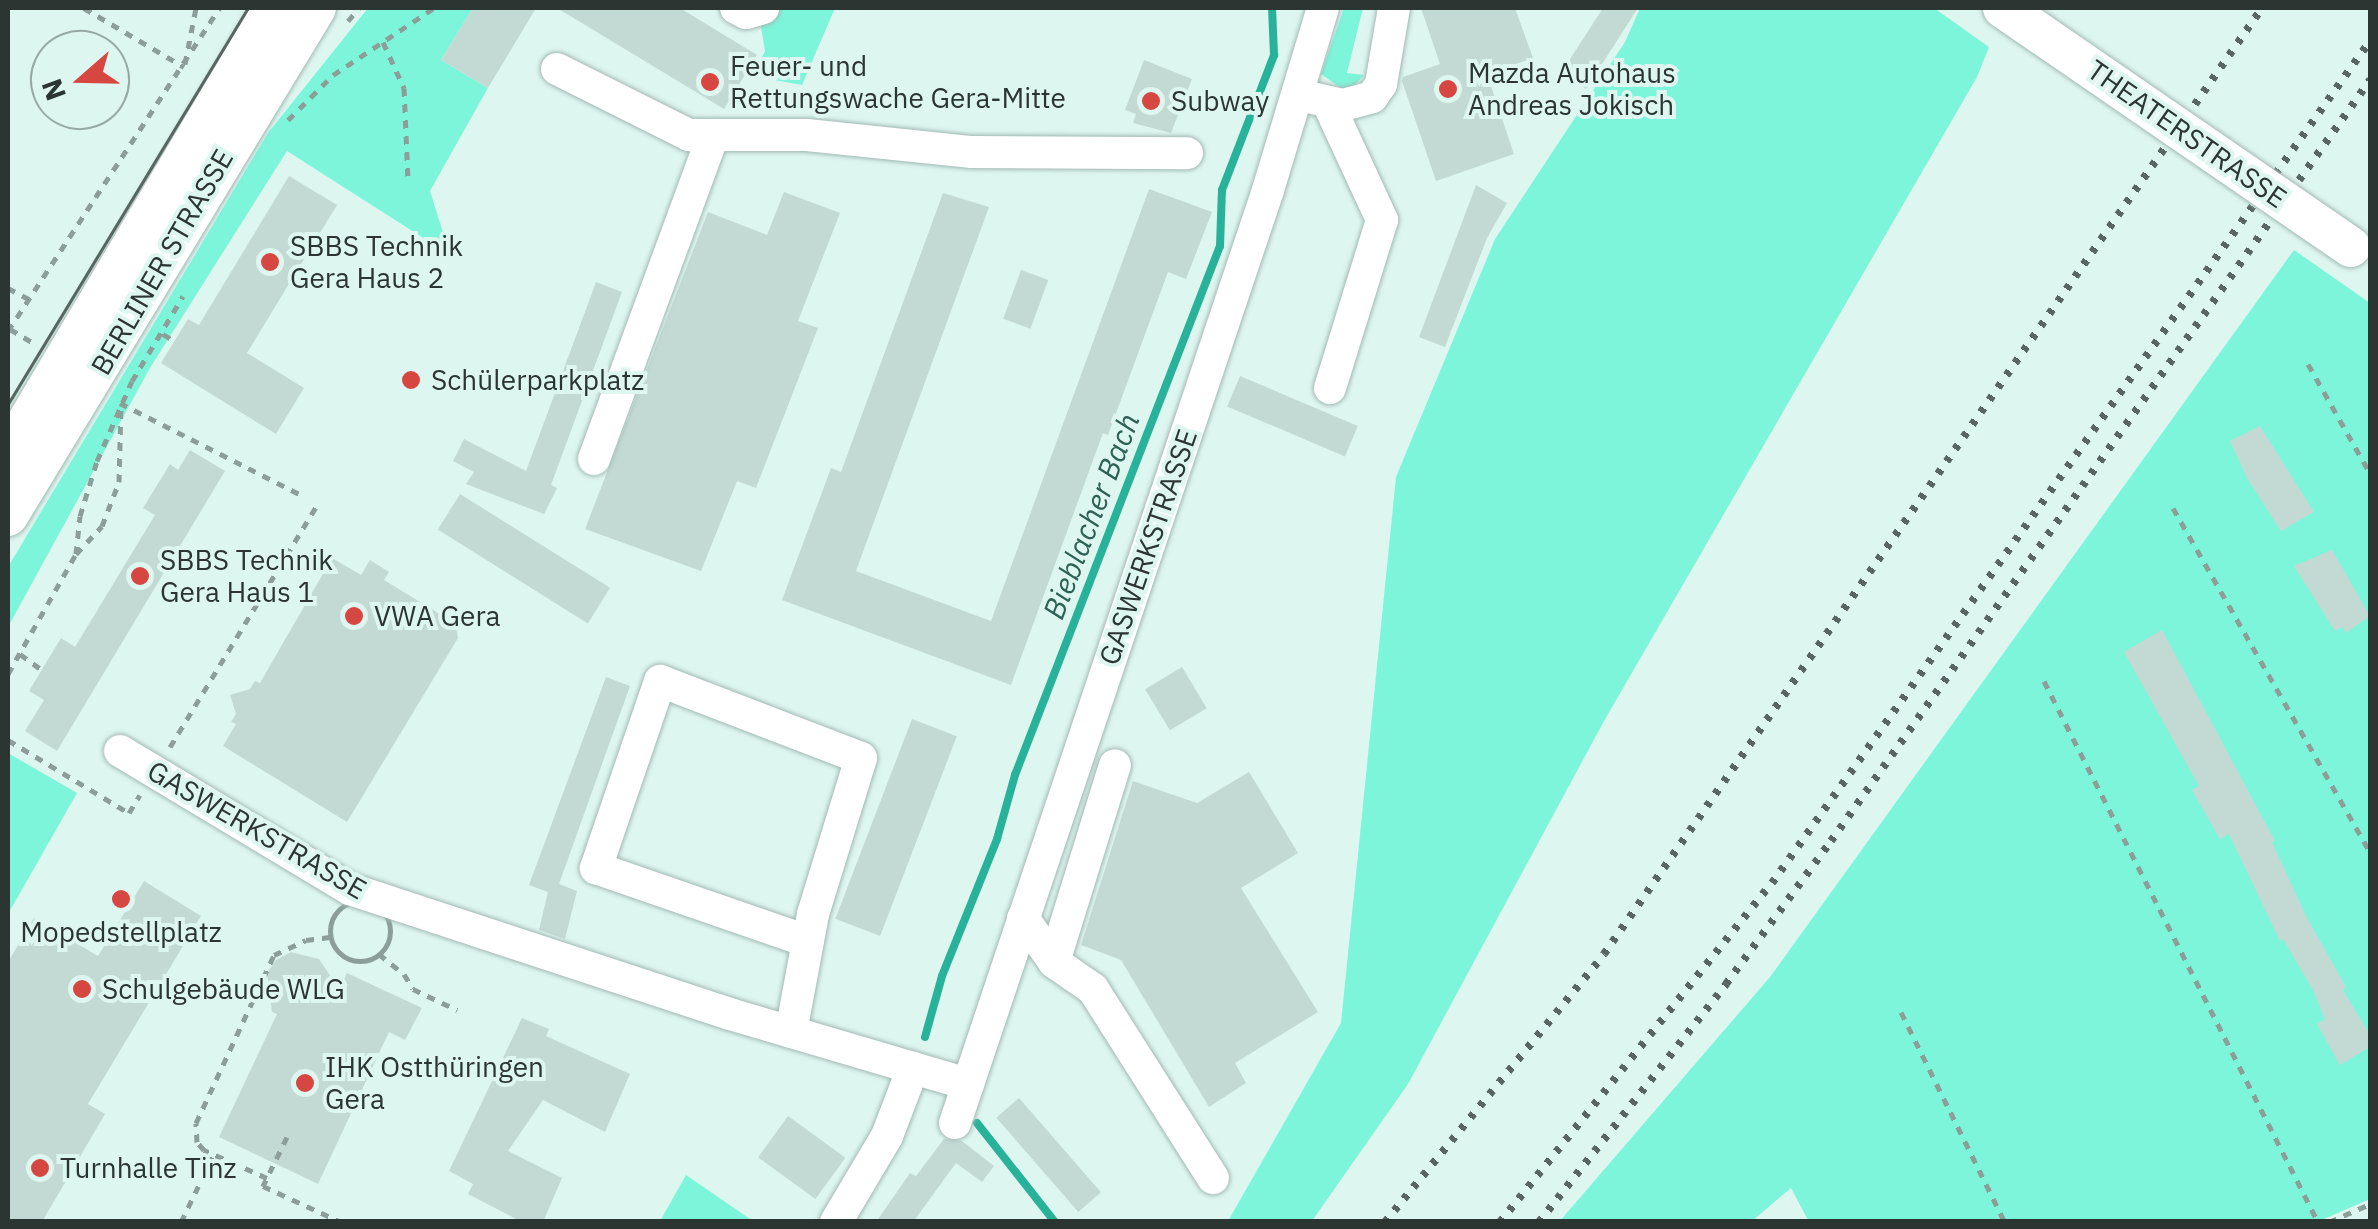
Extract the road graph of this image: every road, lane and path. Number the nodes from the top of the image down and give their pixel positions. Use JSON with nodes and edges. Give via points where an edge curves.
{"nodes":[{"id":1,"x":84,"y":8,"type":"edge"},
{"id":2,"x":196,"y":8,"type":"edge"},
{"id":3,"x":218,"y":8,"type":"edge"},
{"id":4,"x":273,"y":8,"type":"edge"},
{"id":5,"x":316,"y":8,"type":"edge"},
{"id":6,"x":434,"y":8,"type":"edge"},
{"id":7,"x":736,"y":8,"type":"edge"},
{"id":8,"x":763,"y":8,"type":"edge"},
{"id":9,"x":1324,"y":8,"type":"edge"},
{"id":10,"x":1394,"y":8,"type":"edge"},
{"id":11,"x":2003,"y":8,"type":"edge"},
{"id":12,"x":383,"y":42,"type":"junction"},
{"id":13,"x":184,"y":66,"type":"junction"},
{"id":14,"x":557,"y":69,"type":"dead end"},
{"id":15,"x":1313,"y":98,"type":"junction"},
{"id":16,"x":278,"y":130,"type":"dead end"},
{"id":17,"x":713,"y":135,"type":"junction"},
{"id":18,"x":1187,"y":154,"type":"dead end"},
{"id":19,"x":408,"y":180,"type":"dead end"},
{"id":20,"x":2360,"y":254,"type":"edge"},
{"id":21,"x":190,"y":281,"type":"dead end"},
{"id":22,"x":8,"y":288,"type":"edge"},
{"id":23,"x":29,"y":299,"type":"junction"},
{"id":24,"x":8,"y":331,"type":"edge"},
{"id":25,"x":163,"y":334,"type":"junction"},
{"id":26,"x":174,"y":341,"type":"dead end"},
{"id":27,"x":2308,"y":364,"type":"dead end"},
{"id":28,"x":1330,"y":388,"type":"dead end"},
{"id":29,"x":121,"y":405,"type":"junction"},
{"id":30,"x":144,"y":412,"type":"dead end"},
{"id":31,"x":8,"y":454,"type":"edge"},
{"id":32,"x":594,"y":458,"type":"dead end"},
{"id":33,"x":2370,"y":473,"type":"edge"},
{"id":34,"x":300,"y":494,"type":"dead end"},
{"id":35,"x":319,"y":502,"type":"dead end"},
{"id":36,"x":2173,"y":508,"type":"dead end"},
{"id":37,"x":8,"y":516,"type":"edge"},
{"id":38,"x":76,"y":554,"type":"junction"},
{"id":39,"x":19,"y":654,"type":"junction"},
{"id":40,"x":42,"y":670,"type":"dead end"},
{"id":41,"x":8,"y":674,"type":"edge"},
{"id":42,"x":2044,"y":681,"type":"dead end"},
{"id":43,"x":8,"y":740,"type":"edge"},
{"id":44,"x":120,"y":751,"type":"dead end"},
{"id":45,"x":1115,"y":765,"type":"dead end"},
{"id":46,"x":155,"y":771,"type":"junction"},
{"id":47,"x":2370,"y":852,"type":"edge"},
{"id":48,"x":1023,"y":918,"type":"junction"},
{"id":49,"x":330,"y":937,"type":"junction"},
{"id":50,"x":807,"y":942,"type":"junction"},
{"id":51,"x":379,"y":954,"type":"junction"},
{"id":52,"x":1054,"y":962,"type":"junction"},
{"id":53,"x":457,"y":1010,"type":"dead end"},
{"id":54,"x":1901,"y":1012,"type":"dead end"},
{"id":55,"x":791,"y":1032,"type":"junction"},
{"id":56,"x":913,"y":1068,"type":"junction"},
{"id":57,"x":968,"y":1084,"type":"junction"},
{"id":58,"x":955,"y":1123,"type":"dead end"},
{"id":59,"x":287,"y":1136,"type":"dead end"},
{"id":60,"x":214,"y":1154,"type":"junction"},
{"id":61,"x":267,"y":1178,"type":"junction"},
{"id":62,"x":1213,"y":1178,"type":"dead end"},
{"id":63,"x":2370,"y":1204,"type":"edge"},
{"id":64,"x":181,"y":1222,"type":"edge"},
{"id":65,"x":341,"y":1222,"type":"edge"},
{"id":66,"x":836,"y":1222,"type":"edge"},
{"id":67,"x":2005,"y":1222,"type":"edge"},
{"id":68,"x":2318,"y":1222,"type":"edge"},
{"id":69,"x":2329,"y":1222,"type":"edge"}],
"edges":[{"from":1,"to":13,"type":"path"},
{"from":2,"to":13,"type":"path"},
{"from":3,"to":13,"type":"path"},
{"from":4,"to":31,"type":"main road","name":"BERLINER STRASSE"},
{"from":5,"to":37,"type":"main road","name":"BERLINER STRASSE"},
{"from":6,"to":12,"type":"path"},
{"from":7,"to":8,"type":"street"},
{"from":9,"to":15,"type":"street","name":"GASWERKSTRASSE"},
{"from":10,"to":15,"type":"street","via":[[1372,97],[1361,103]]},
{"from":11,"to":20,"type":"main road","name":"THEATERSTRASSE","bridge":true},
{"from":12,"to":16,"type":"path","via":[[333,75]]},
{"from":12,"to":19,"type":"path","via":[[404,88]]},
{"from":13,"to":23,"type":"path"},
{"from":14,"to":17,"type":"street","via":[[689,135]]},
{"from":15,"to":28,"type":"street","via":[[1382,220]]},
{"from":15,"to":48,"type":"street","name":"GASWERKSTRASSE"},
{"from":17,"to":18,"type":"street","via":[[807,135],[972,152]]},
{"from":17,"to":32,"type":"street"},
{"from":21,"to":25,"type":"path"},
{"from":22,"to":23,"type":"path"},
{"from":23,"to":24,"type":"path"},
{"from":25,"to":26,"type":"path"},
{"from":25,"to":29,"type":"path"},
{"from":27,"to":33,"type":"path"},
{"from":29,"to":38,"type":"path","via":[[80,516]]},
{"from":29,"to":38,"type":"path","via":[[119,482],[102,526]]},
{"from":30,"to":34,"type":"path"},
{"from":35,"to":46,"type":"path"},
{"from":36,"to":47,"type":"path"},
{"from":38,"to":39,"type":"path"},
{"from":39,"to":40,"type":"path"},
{"from":39,"to":41,"type":"path"},
{"from":42,"to":68,"type":"path"},
{"from":43,"to":46,"type":"path","via":[[129,813]]},
{"from":44,"to":46,"type":"street","name":"GASWERKSTRASSE"},
{"from":45,"to":52,"type":"street"},
{"from":46,"to":55,"type":"street","name":"GASWERKSTRASSE","via":[[350,889]]},
{"from":48,"to":52,"type":"street"},
{"from":48,"to":57,"type":"street","name":"GASWERKSTRASSE"},
{"from":49,"to":51,"type":"path","via":[[350,960]]},
{"from":49,"to":51,"type":"path","via":[[340,908],[370,903],[389,926]]},
{"from":49,"to":60,"type":"path","via":[[274,955],[196,1123],[197,1142]]},
{"from":50,"to":50,"type":"street","via":[[861,758],[660,682],[596,868]]},
{"from":50,"to":55,"type":"street"},
{"from":51,"to":53,"type":"path","via":[[413,989]]},
{"from":52,"to":62,"type":"street","via":[[1093,989]]},
{"from":54,"to":67,"type":"path"},
{"from":55,"to":56,"type":"street","name":"GASWERKSTRASSE"},
{"from":56,"to":57,"type":"street","name":"GASWERKSTRASSE"},
{"from":56,"to":66,"type":"street","via":[[888,1136]]},
{"from":57,"to":58,"type":"street","name":"GASWERKSTRASSE"},
{"from":59,"to":61,"type":"path"},
{"from":60,"to":61,"type":"path"},
{"from":60,"to":64,"type":"path"},
{"from":61,"to":65,"type":"path","via":[[263,1186]]},
{"from":63,"to":69,"type":"path"}]}
